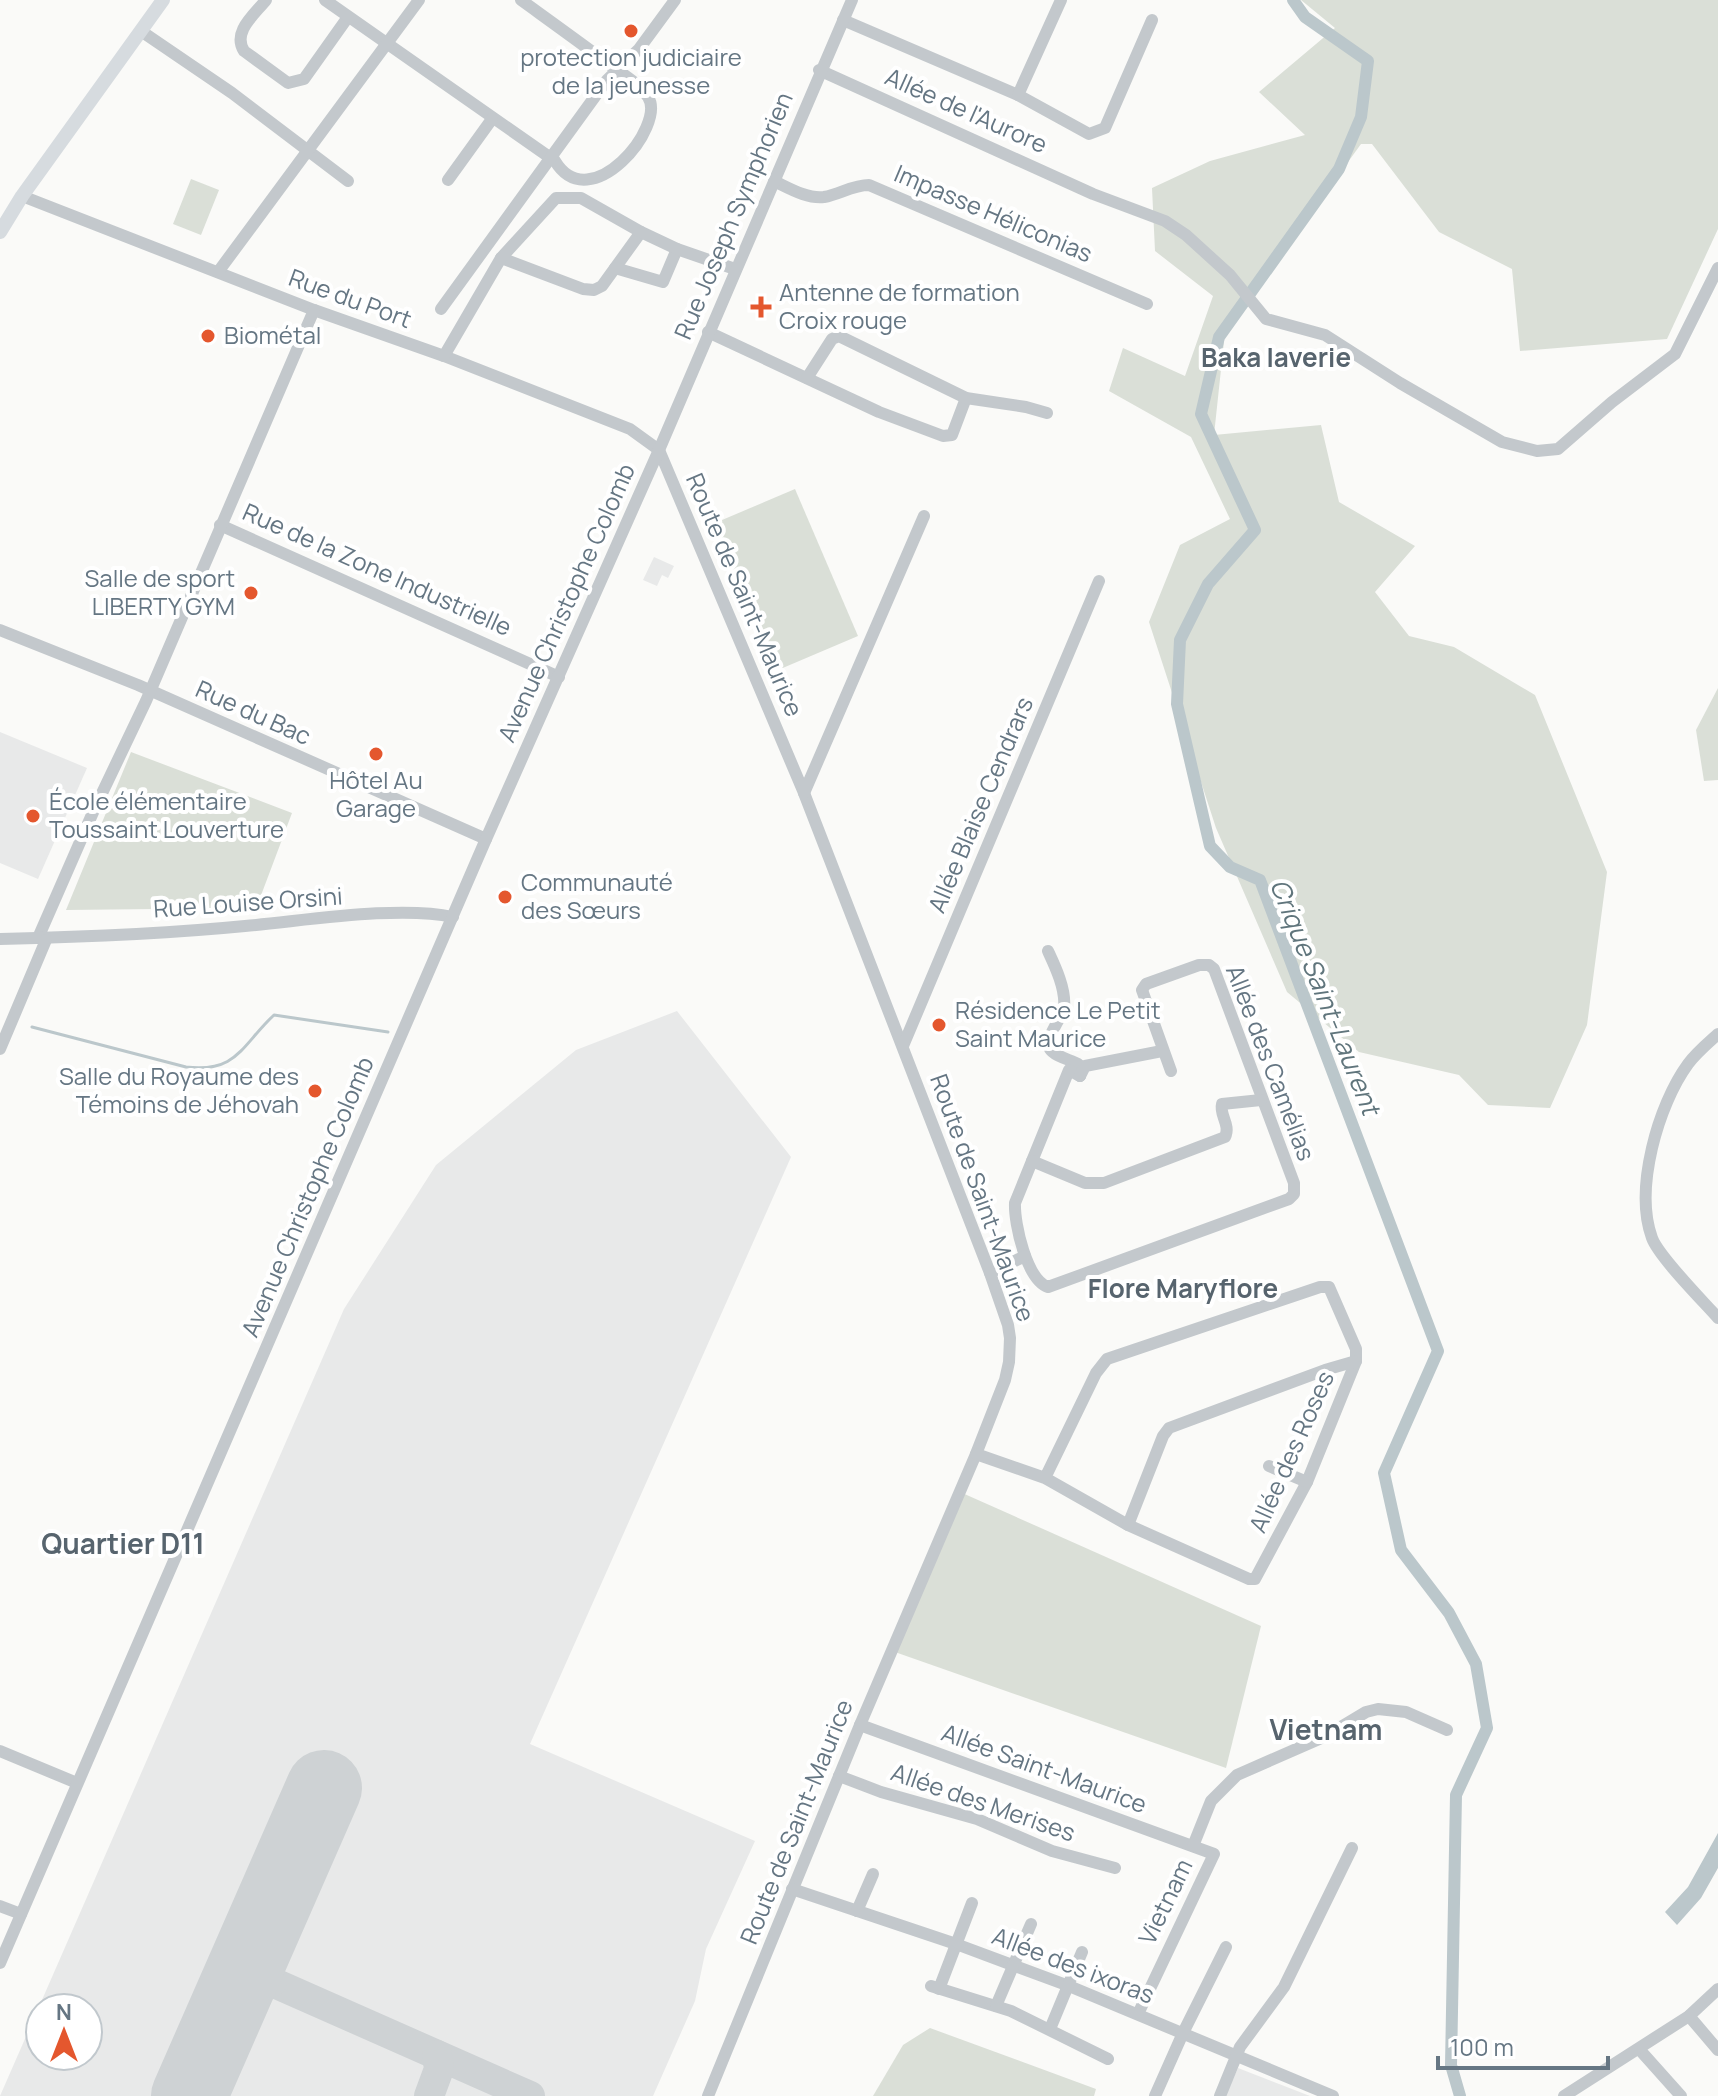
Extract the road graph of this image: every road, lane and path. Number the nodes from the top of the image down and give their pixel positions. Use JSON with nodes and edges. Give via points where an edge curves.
{"nodes":[{"id":1,"x":163,"y":0,"type":"edge"},
{"id":2,"x":266,"y":0,"type":"edge"},
{"id":3,"x":325,"y":0,"type":"edge"},
{"id":4,"x":419,"y":0,"type":"edge"},
{"id":5,"x":521,"y":0,"type":"edge"},
{"id":6,"x":675,"y":0,"type":"edge"},
{"id":7,"x":852,"y":0,"type":"edge"},
{"id":8,"x":1061,"y":0,"type":"edge"},
{"id":9,"x":348,"y":17,"type":"junction"},
{"id":10,"x":843,"y":20,"type":"junction"},
{"id":11,"x":1152,"y":20,"type":"dead end"},
{"id":12,"x":141,"y":31,"type":"junction"},
{"id":13,"x":386,"y":43,"type":"junction"},
{"id":14,"x":616,"y":69,"type":"junction"},
{"id":15,"x":819,"y":70,"type":"junction"},
{"id":16,"x":1018,"y":95,"type":"junction"},
{"id":17,"x":492,"y":119,"type":"junction"},
{"id":18,"x":307,"y":149,"type":"junction"},
{"id":19,"x":550,"y":159,"type":"junction"},
{"id":20,"x":448,"y":180,"type":"dead end"},
{"id":21,"x":348,"y":181,"type":"dead end"},
{"id":22,"x":774,"y":181,"type":"junction"},
{"id":23,"x":22,"y":196,"type":"junction"},
{"id":24,"x":0,"y":232,"type":"edge"},
{"id":25,"x":641,"y":232,"type":"junction"},
{"id":26,"x":677,"y":249,"type":"junction"},
{"id":27,"x":501,"y":258,"type":"junction"},
{"id":28,"x":615,"y":268,"type":"junction"},
{"id":29,"x":1718,"y":268,"type":"edge"},
{"id":30,"x":735,"y":269,"type":"junction"},
{"id":31,"x":218,"y":272,"type":"junction"},
{"id":32,"x":1147,"y":304,"type":"dead end"},
{"id":33,"x":441,"y":309,"type":"dead end"},
{"id":34,"x":314,"y":310,"type":"junction"},
{"id":35,"x":708,"y":332,"type":"junction"},
{"id":36,"x":444,"y":356,"type":"junction"},
{"id":37,"x":807,"y":378,"type":"junction"},
{"id":38,"x":966,"y":398,"type":"junction"},
{"id":39,"x":1047,"y":413,"type":"dead end"},
{"id":40,"x":659,"y":450,"type":"junction"},
{"id":41,"x":924,"y":516,"type":"dead end"},
{"id":42,"x":220,"y":525,"type":"junction"},
{"id":43,"x":1099,"y":581,"type":"dead end"},
{"id":44,"x":0,"y":630,"type":"edge"},
{"id":45,"x":559,"y":677,"type":"junction"},
{"id":46,"x":150,"y":691,"type":"junction"},
{"id":47,"x":804,"y":793,"type":"junction"},
{"id":48,"x":486,"y":839,"type":"junction"},
{"id":49,"x":453,"y":917,"type":"junction"},
{"id":50,"x":0,"y":939,"type":"edge"},
{"id":51,"x":42,"y":939,"type":"junction"},
{"id":52,"x":1048,"y":951,"type":"dead end"},
{"id":53,"x":1718,"y":1034,"type":"edge"},
{"id":54,"x":903,"y":1046,"type":"junction"},
{"id":55,"x":0,"y":1049,"type":"edge"},
{"id":56,"x":1162,"y":1051,"type":"junction"},
{"id":57,"x":1171,"y":1071,"type":"dead end"},
{"id":58,"x":1080,"y":1076,"type":"junction"},
{"id":59,"x":1261,"y":1100,"type":"junction"},
{"id":60,"x":1032,"y":1161,"type":"junction"},
{"id":61,"x":1025,"y":1256,"type":"junction"},
{"id":62,"x":990,"y":1273,"type":"junction"},
{"id":63,"x":1718,"y":1318,"type":"edge"},
{"id":64,"x":1356,"y":1361,"type":"junction"},
{"id":65,"x":976,"y":1454,"type":"junction"},
{"id":66,"x":1269,"y":1466,"type":"dead end"},
{"id":67,"x":1045,"y":1478,"type":"junction"},
{"id":68,"x":1307,"y":1482,"type":"junction"},
{"id":69,"x":1128,"y":1525,"type":"junction"},
{"id":70,"x":860,"y":1725,"type":"junction"},
{"id":71,"x":1447,"y":1730,"type":"dead end"},
{"id":72,"x":0,"y":1751,"type":"edge"},
{"id":73,"x":839,"y":1776,"type":"junction"},
{"id":74,"x":77,"y":1783,"type":"junction"},
{"id":75,"x":1193,"y":1846,"type":"junction"},
{"id":76,"x":1352,"y":1848,"type":"dead end"},
{"id":77,"x":1214,"y":1854,"type":"joint"},
{"id":78,"x":1115,"y":1868,"type":"dead end"},
{"id":79,"x":873,"y":1874,"type":"dead end"},
{"id":80,"x":792,"y":1889,"type":"junction"},
{"id":81,"x":972,"y":1903,"type":"dead end"},
{"id":82,"x":0,"y":1906,"type":"edge"},
{"id":83,"x":857,"y":1911,"type":"junction"},
{"id":84,"x":21,"y":1914,"type":"junction"},
{"id":85,"x":1031,"y":1924,"type":"dead end"},
{"id":86,"x":956,"y":1944,"type":"junction"},
{"id":87,"x":1226,"y":1947,"type":"dead end"},
{"id":88,"x":1082,"y":1952,"type":"dead end"},
{"id":89,"x":0,"y":1963,"type":"edge"},
{"id":90,"x":1011,"y":1965,"type":"junction"},
{"id":91,"x":1069,"y":1986,"type":"junction"},
{"id":92,"x":1718,"y":1989,"type":"edge"},
{"id":93,"x":996,"y":2006,"type":"junction"},
{"id":94,"x":1138,"y":2014,"type":"junction"},
{"id":95,"x":1689,"y":2016,"type":"junction"},
{"id":96,"x":1050,"y":2029,"type":"junction"},
{"id":97,"x":1183,"y":2033,"type":"junction"},
{"id":98,"x":1639,"y":2049,"type":"junction"},
{"id":99,"x":1718,"y":2050,"type":"edge"},
{"id":100,"x":1236,"y":2056,"type":"junction"},
{"id":101,"x":1108,"y":2059,"type":"dead end"},
{"id":102,"x":708,"y":2096,"type":"edge"},
{"id":103,"x":1155,"y":2096,"type":"edge"},
{"id":104,"x":1220,"y":2096,"type":"edge"},
{"id":105,"x":1333,"y":2096,"type":"edge"},
{"id":106,"x":1564,"y":2096,"type":"edge"},
{"id":107,"x":1681,"y":2096,"type":"edge"}],
"edges":[{"from":1,"to":12,"type":"main road"},
{"from":2,"to":9,"type":"street","via":[[240,33],[240,45],[288,83],[304,79]]},
{"from":3,"to":9,"type":"street"},
{"from":4,"to":13,"type":"street"},
{"from":5,"to":14,"type":"street"},
{"from":6,"to":14,"type":"street","via":[[639,49]]},
{"from":7,"to":10,"type":"street","name":"Rue Joseph Symphorien"},
{"from":8,"to":16,"type":"street"},
{"from":9,"to":13,"type":"street"},
{"from":10,"to":15,"type":"street","name":"Rue Joseph Symphorien"},
{"from":10,"to":16,"type":"street"},
{"from":11,"to":16,"type":"street","via":[[1105,128],[1098,132],[1089,134]]},
{"from":12,"to":18,"type":"street"},
{"from":12,"to":23,"type":"main road"},
{"from":13,"to":17,"type":"street"},
{"from":13,"to":18,"type":"street"},
{"from":14,"to":19,"type":"street"},
{"from":14,"to":19,"type":"street","via":[[652,103],[650,119],[633,149],[613,170],[592,179],[568,175]]},
{"from":15,"to":22,"type":"street","name":"Rue Joseph Symphorien"},
{"from":15,"to":29,"type":"street","name":"Allée de l'Aurore","via":[[1093,194],[1165,221],[1230,275],[1266,319],[1325,335],[1502,442],[1537,451],[1558,449],[1675,354]]},
{"from":17,"to":19,"type":"street"},
{"from":17,"to":20,"type":"street"},
{"from":18,"to":21,"type":"street"},
{"from":18,"to":31,"type":"street"},
{"from":19,"to":33,"type":"street"},
{"from":22,"to":30,"type":"street","name":"Rue Joseph Symphorien"},
{"from":22,"to":32,"type":"street","name":"Impasse Héliconias","via":[[823,197],[869,185]]},
{"from":23,"to":24,"type":"main road"},
{"from":23,"to":31,"type":"street","name":"Rue du Port"},
{"from":25,"to":26,"type":"street"},
{"from":25,"to":27,"type":"street","via":[[581,198],[556,198]]},
{"from":25,"to":28,"type":"street"},
{"from":26,"to":28,"type":"street","via":[[662,282]]},
{"from":26,"to":30,"type":"street"},
{"from":27,"to":28,"type":"street","via":[[588,290],[600,288]]},
{"from":27,"to":36,"type":"street"},
{"from":30,"to":35,"type":"street","name":"Rue Joseph Symphorien"},
{"from":31,"to":34,"type":"street","name":"Rue du Port"},
{"from":34,"to":36,"type":"street","name":"Rue du Port"},
{"from":34,"to":42,"type":"street"},
{"from":35,"to":37,"type":"street"},
{"from":35,"to":40,"type":"street","name":"Rue Joseph Symphorien"},
{"from":36,"to":40,"type":"street","name":"Rue du Port","via":[[630,429]]},
{"from":37,"to":38,"type":"street","via":[[839,336]]},
{"from":37,"to":38,"type":"street","via":[[943,436],[952,435],[958,426]]},
{"from":38,"to":39,"type":"street"},
{"from":40,"to":45,"type":"street","name":"Avenue Christophe Colomb"},
{"from":40,"to":47,"type":"street","name":"Route de Saint-Maurice"},
{"from":41,"to":47,"type":"street"},
{"from":42,"to":45,"type":"street","name":"Rue de la Zone Industrielle"},
{"from":42,"to":46,"type":"street"},
{"from":43,"to":54,"type":"street","name":"Allée Blaise Cendrars"},
{"from":44,"to":46,"type":"street","name":"Rue du Bac"},
{"from":45,"to":48,"type":"street","name":"Avenue Christophe Colomb"},
{"from":46,"to":48,"type":"street","name":"Rue du Bac"},
{"from":46,"to":51,"type":"street"},
{"from":47,"to":54,"type":"street","name":"Route de Saint-Maurice"},
{"from":48,"to":49,"type":"street","name":"Avenue Christophe Colomb"},
{"from":49,"to":51,"type":"street","name":"Rue Louise Orsini","via":[[371,915]]},
{"from":49,"to":74,"type":"street","name":"Avenue Christophe Colomb"},
{"from":50,"to":51,"type":"street","name":"Rue Louise Orsini"},
{"from":51,"to":55,"type":"street"},
{"from":52,"to":58,"type":"street","via":[[1064,1001],[1051,1051],[1078,1064]]},
{"from":53,"to":63,"type":"street","via":[[1688,1064],[1659,1118],[1645,1189],[1652,1238]]},
{"from":54,"to":62,"type":"street","name":"Route de Saint-Maurice"},
{"from":56,"to":57,"type":"street"},
{"from":56,"to":58,"type":"street","via":[[1085,1066]]},
{"from":56,"to":59,"type":"street","name":"Allée des Camélias","via":[[1143,988],[1209,965]]},
{"from":58,"to":60,"type":"street","via":[[1069,1070]]},
{"from":59,"to":60,"type":"street","via":[[1222,1104],[1225,1137],[1104,1183],[1085,1183]]},
{"from":59,"to":61,"type":"street","name":"Allée des Camélias","via":[[1295,1186],[1293,1197],[1051,1287],[1040,1284]]},
{"from":60,"to":61,"type":"street","via":[[1015,1209]]},
{"from":61,"to":62,"type":"street"},
{"from":62,"to":65,"type":"street","name":"Route de Saint-Maurice","via":[[1008,1325],[1009,1362]]},
{"from":64,"to":67,"type":"street","name":"Allée des Roses","via":[[1356,1349],[1325,1286],[1117,1354],[1096,1373]]},
{"from":64,"to":68,"type":"street","name":"Allée des Roses"},
{"from":64,"to":69,"type":"street","via":[[1169,1428]]},
{"from":65,"to":67,"type":"street","name":"Allée des Roses"},
{"from":65,"to":70,"type":"street","name":"Route de Saint-Maurice"},
{"from":66,"to":68,"type":"street"},
{"from":67,"to":69,"type":"street","name":"Allée des Roses"},
{"from":68,"to":69,"type":"street","name":"Allée des Roses","via":[[1255,1579]]},
{"from":70,"to":73,"type":"street","name":"Route de Saint-Maurice"},
{"from":70,"to":75,"type":"street","name":"Allée Saint-Maurice"},
{"from":71,"to":75,"type":"street","via":[[1400,1711],[1366,1712],[1326,1736],[1237,1775],[1211,1801]]},
{"from":72,"to":74,"type":"street"},
{"from":73,"to":78,"type":"street","name":"Allée des Merises"},
{"from":73,"to":80,"type":"street","name":"Route de Saint-Maurice"},
{"from":74,"to":84,"type":"street","name":"Avenue Christophe Colomb"},
{"from":75,"to":77,"type":"street","name":"Allée Saint-Maurice"},
{"from":76,"to":100,"type":"street","via":[[1284,1987]]},
{"from":77,"to":94,"type":"street","name":"Vietnam"},
{"from":79,"to":83,"type":"street"},
{"from":80,"to":83,"type":"street","name":"Allée des ixoras"},
{"from":80,"to":102,"type":"street","name":"Route de Saint-Maurice"},
{"from":81,"to":86,"type":"street"},
{"from":82,"to":84,"type":"street"},
{"from":83,"to":86,"type":"street","name":"Allée des ixoras"},
{"from":84,"to":89,"type":"street","name":"Avenue Christophe Colomb"},
{"from":85,"to":90,"type":"street"},
{"from":86,"to":90,"type":"street","name":"Allée des ixoras"},
{"from":86,"to":93,"type":"street","via":[[935,1987]]},
{"from":87,"to":97,"type":"street"},
{"from":88,"to":91,"type":"street"},
{"from":90,"to":91,"type":"street","name":"Allée des ixoras"},
{"from":90,"to":93,"type":"street"},
{"from":91,"to":94,"type":"street","name":"Allée des ixoras"},
{"from":91,"to":96,"type":"street"},
{"from":92,"to":95,"type":"street"},
{"from":93,"to":96,"type":"street"},
{"from":94,"to":97,"type":"street","name":"Allée des ixoras"},
{"from":95,"to":98,"type":"street"},
{"from":95,"to":99,"type":"street"},
{"from":96,"to":101,"type":"street"},
{"from":97,"to":100,"type":"street","name":"Allée des ixoras"},
{"from":97,"to":103,"type":"street"},
{"from":98,"to":106,"type":"street"},
{"from":98,"to":107,"type":"street"},
{"from":100,"to":104,"type":"street"},
{"from":100,"to":105,"type":"street","name":"Allée des ixoras"}]}
